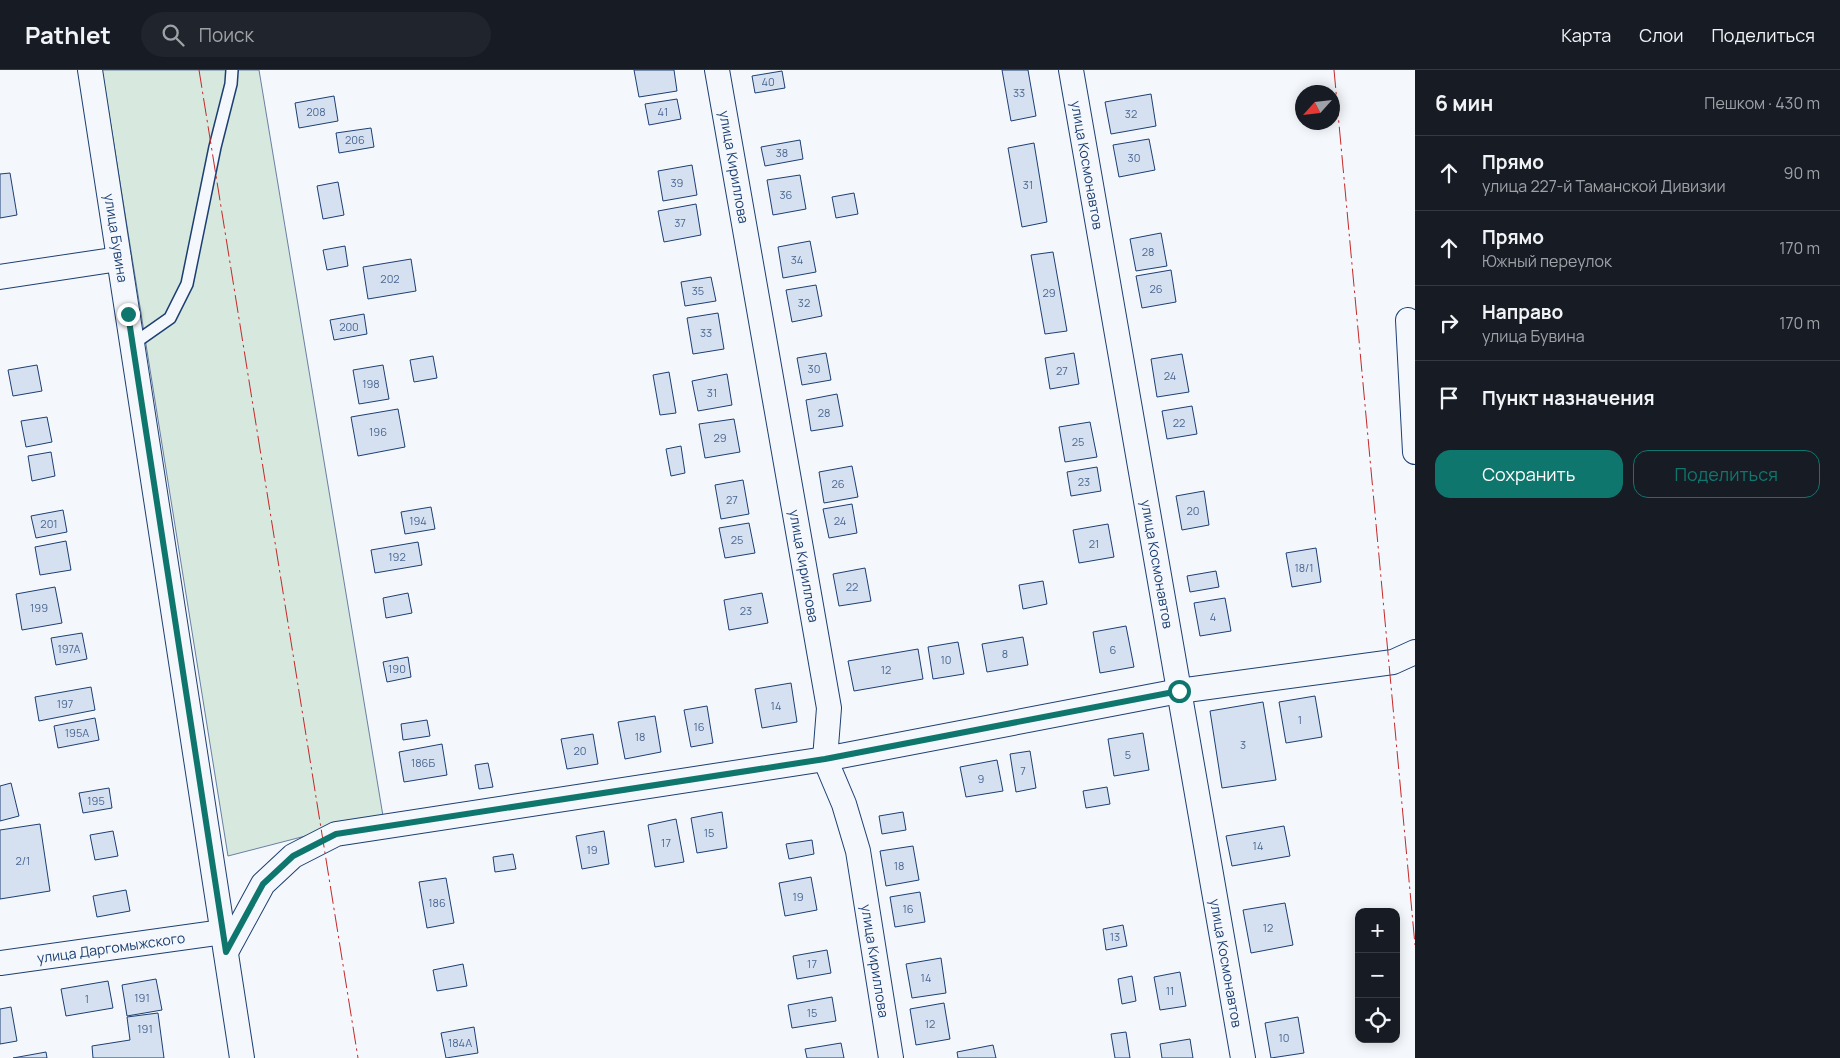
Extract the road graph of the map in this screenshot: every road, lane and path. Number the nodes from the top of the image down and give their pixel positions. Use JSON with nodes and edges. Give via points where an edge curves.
{"nodes":[{"id":1,"x":90,"y":70,"type":"edge"},
{"id":2,"x":232,"y":70,"type":"edge"},
{"id":3,"x":717,"y":70,"type":"edge"},
{"id":4,"x":1071,"y":70,"type":"edge"},
{"id":5,"x":119,"y":260,"type":"junction"},
{"id":6,"x":0,"y":277,"type":"edge"},
{"id":7,"x":1408,"y":320,"type":"dead end"},
{"id":8,"x":133,"y":344,"type":"junction"},
{"id":9,"x":1415,"y":452,"type":"edge"},
{"id":10,"x":1415,"y":653,"type":"edge"},
{"id":11,"x":1179,"y":691,"type":"junction"},
{"id":12,"x":825,"y":759,"type":"junction"},
{"id":13,"x":224,"y":942,"type":"junction"},
{"id":14,"x":0,"y":963,"type":"edge"},
{"id":15,"x":242,"y":1058,"type":"edge"},
{"id":16,"x":890,"y":1058,"type":"edge"},
{"id":17,"x":1243,"y":1058,"type":"edge"}],
"edges":[{"from":1,"to":5,"type":"street","name":"улица Бувина"},
{"from":2,"to":8,"type":"lane","via":[[187,284],[170,318]]},
{"from":3,"to":12,"type":"street","name":"улица Кириллова","via":[[829,708]]},
{"from":4,"to":11,"type":"street","name":"улица Космонавтов"},
{"from":5,"to":6,"type":"street"},
{"from":5,"to":8,"type":"street","name":"улица Бувина"},
{"from":7,"to":9,"type":"street"},
{"from":8,"to":13,"type":"street","name":"улица Бувина"},
{"from":10,"to":11,"type":"street","via":[[1393,662]]},
{"from":11,"to":12,"type":"street"},
{"from":11,"to":17,"type":"street","name":"улица Космонавтов"},
{"from":12,"to":13,"type":"street","via":[[336,834],[293,856],[263,884]]},
{"from":12,"to":16,"type":"street","name":"улица Кириллова","via":[[844,804],[858,851]]},
{"from":13,"to":14,"type":"street","name":"улица Даргомыжского"},
{"from":13,"to":15,"type":"street","name":"улица Бувина"}]}
